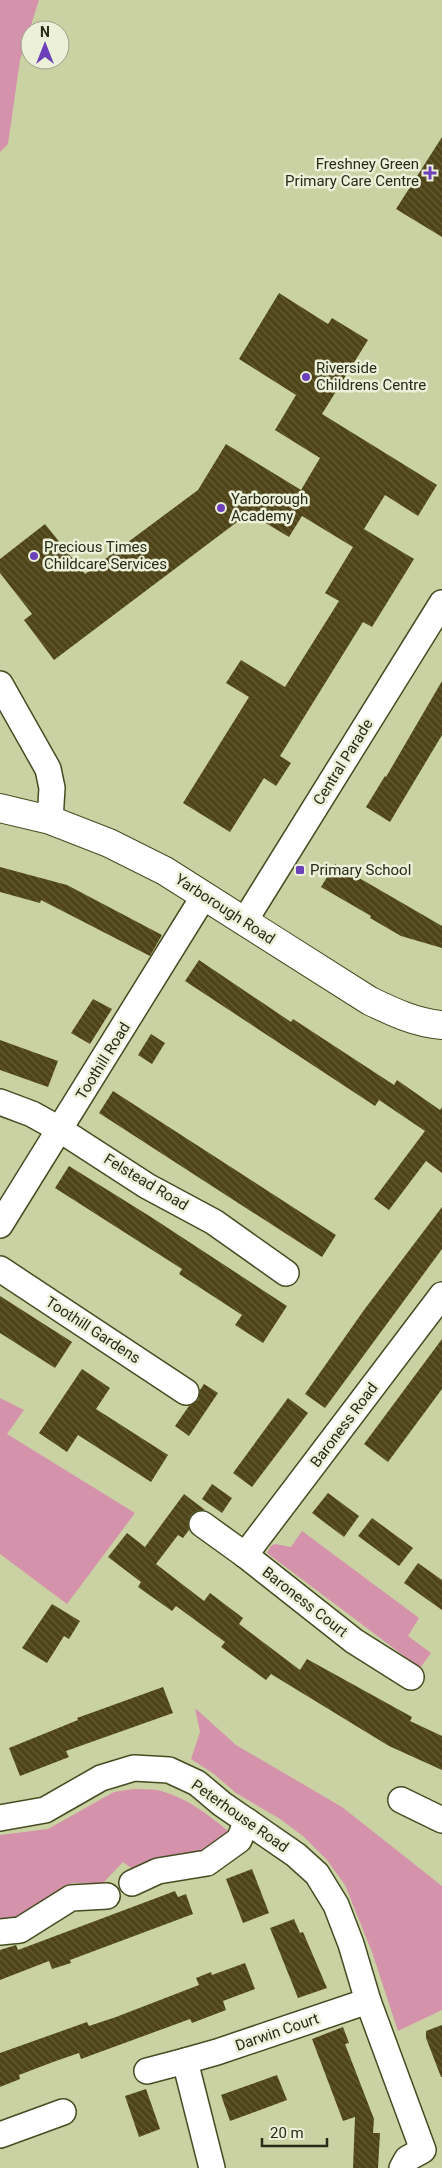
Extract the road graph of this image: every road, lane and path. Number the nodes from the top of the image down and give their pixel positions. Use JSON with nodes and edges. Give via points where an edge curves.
{"nodes":[{"id":1,"x":442,"y":603,"type":"edge"},
{"id":2,"x":0,"y":684,"type":"edge"},
{"id":3,"x":0,"y":808,"type":"edge"},
{"id":4,"x":50,"y":820,"type":"junction"},
{"id":5,"x":204,"y":896,"type":"junction"},
{"id":6,"x":244,"y":922,"type":"junction"},
{"id":7,"x":442,"y":1025,"type":"edge"},
{"id":8,"x":0,"y":1102,"type":"edge"},
{"id":9,"x":60,"y":1129,"type":"junction"},
{"id":10,"x":0,"y":1225,"type":"edge"},
{"id":11,"x":0,"y":1269,"type":"edge"},
{"id":12,"x":286,"y":1272,"type":"dead end"},
{"id":13,"x":442,"y":1296,"type":"edge"},
{"id":14,"x":186,"y":1392,"type":"dead end"},
{"id":15,"x":202,"y":1524,"type":"dead end"},
{"id":16,"x":245,"y":1555,"type":"junction"},
{"id":17,"x":411,"y":1677,"type":"dead end"},
{"id":18,"x":401,"y":1800,"type":"dead end"},
{"id":19,"x":0,"y":1818,"type":"edge"},
{"id":20,"x":442,"y":1820,"type":"edge"},
{"id":21,"x":247,"y":1821,"type":"junction"},
{"id":22,"x":132,"y":1883,"type":"dead end"},
{"id":23,"x":107,"y":1896,"type":"dead end"},
{"id":24,"x":0,"y":1932,"type":"edge"},
{"id":25,"x":368,"y":2001,"type":"junction"},
{"id":26,"x":185,"y":2061,"type":"junction"},
{"id":27,"x":147,"y":2071,"type":"dead end"},
{"id":28,"x":63,"y":2112,"type":"dead end"},
{"id":29,"x":0,"y":2136,"type":"edge"},
{"id":30,"x":433,"y":2149,"type":"edge"},
{"id":31,"x":212,"y":2168,"type":"edge"},
{"id":32,"x":402,"y":2168,"type":"edge"}],
"edges":[{"from":1,"to":6,"type":"street","name":"Central Parade"},
{"from":2,"to":4,"type":"street","via":[[48,769],[52,788]]},
{"from":3,"to":4,"type":"main road","name":"Yarborough Road"},
{"from":4,"to":5,"type":"main road","name":"Yarborough Road","via":[[109,843],[165,871]]},
{"from":5,"to":6,"type":"main road","name":"Yarborough Road"},
{"from":5,"to":9,"type":"street","name":"Toothill Road"},
{"from":6,"to":7,"type":"main road","name":"Yarborough Road","via":[[370,1001],[400,1015]]},
{"from":8,"to":9,"type":"street","name":"Felstead Road"},
{"from":9,"to":10,"type":"street","name":"Toothill Road"},
{"from":9,"to":12,"type":"street","name":"Felstead Road","via":[[147,1186],[214,1222]]},
{"from":11,"to":14,"type":"street","name":"Toothill Gardens"},
{"from":13,"to":16,"type":"street","name":"Baroness Road"},
{"from":15,"to":16,"type":"street","name":"Baroness Court"},
{"from":16,"to":17,"type":"street","name":"Baroness Court","via":[[354,1640]]},
{"from":18,"to":20,"type":"street"},
{"from":19,"to":21,"type":"street","name":"Peterhouse Road","via":[[45,1810],[101,1778],[134,1768],[169,1770],[197,1784]]},
{"from":21,"to":22,"type":"street","via":[[239,1840],[208,1863],[158,1871]]},
{"from":21,"to":25,"type":"street","name":"Peterhouse Road","via":[[317,1874],[336,1905]]},
{"from":23,"to":24,"type":"street","via":[[71,1898],[20,1930]]},
{"from":25,"to":26,"type":"street","name":"Darwin Court"},
{"from":25,"to":30,"type":"street","name":"Peterhouse Road"},
{"from":26,"to":27,"type":"street","name":"Darwin Court"},
{"from":26,"to":31,"type":"street"},
{"from":28,"to":29,"type":"street"},
{"from":30,"to":32,"type":"street","via":[[407,2159]]}]}
